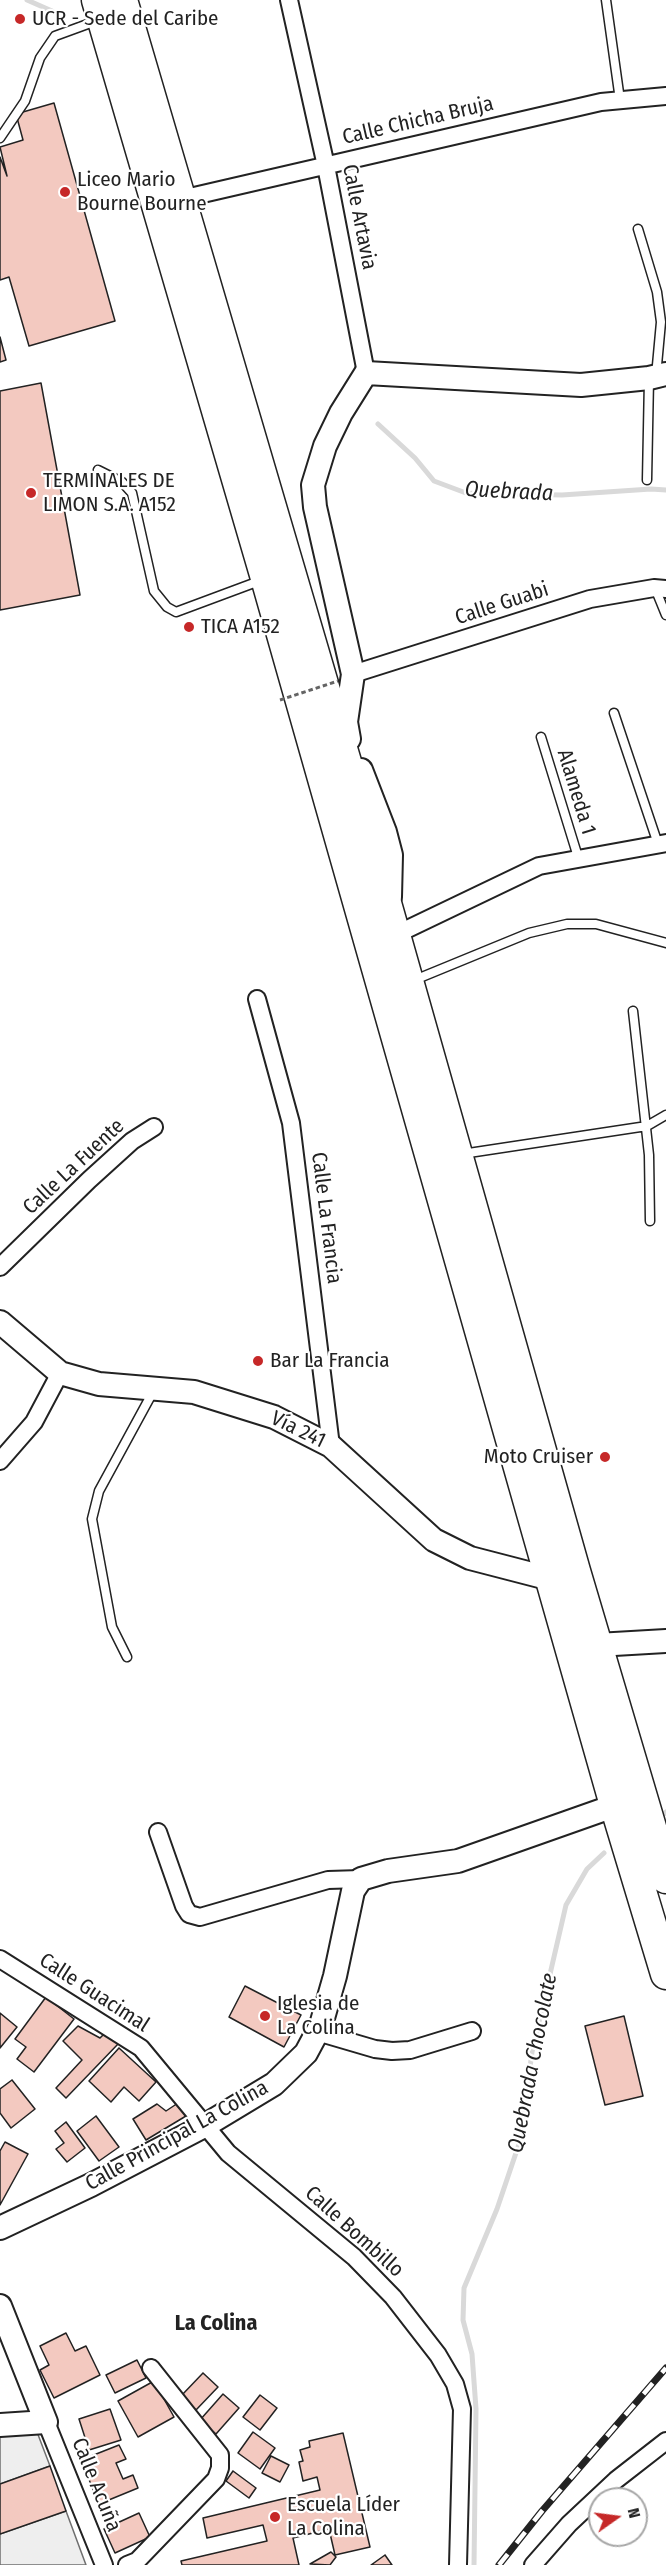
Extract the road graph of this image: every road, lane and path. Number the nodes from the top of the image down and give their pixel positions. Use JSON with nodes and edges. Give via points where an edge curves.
{"nodes":[{"id":1,"x":289,"y":0,"type":"edge"},
{"id":2,"x":606,"y":0,"type":"edge"},
{"id":3,"x":107,"y":6,"type":"edge"},
{"id":4,"x":666,"y":96,"type":"edge"},
{"id":5,"x":620,"y":100,"type":"junction"},
{"id":6,"x":0,"y":138,"type":"edge"},
{"id":7,"x":326,"y":166,"type":"junction"},
{"id":8,"x":181,"y":199,"type":"junction"},
{"id":9,"x":638,"y":229,"type":"dead end"},
{"id":10,"x":366,"y":373,"type":"junction"},
{"id":11,"x":657,"y":376,"type":"edge"},
{"id":12,"x":98,"y":470,"type":"dead end"},
{"id":13,"x":646,"y":480,"type":"dead end"},
{"id":14,"x":266,"y":578,"type":"junction"},
{"id":15,"x":660,"y":589,"type":"edge"},
{"id":16,"x":666,"y":615,"type":"edge"},
{"id":17,"x":346,"y":677,"type":"junction"},
{"id":18,"x":279,"y":700,"type":"dead end"},
{"id":19,"x":614,"y":713,"type":"dead end"},
{"id":20,"x":540,"y":737,"type":"dead end"},
{"id":21,"x":662,"y":844,"type":"edge"},
{"id":22,"x":578,"y":857,"type":"junction"},
{"id":23,"x":392,"y":923,"type":"junction"},
{"id":24,"x":666,"y":943,"type":"edge"},
{"id":25,"x":409,"y":983,"type":"junction"},
{"id":26,"x":257,"y":999,"type":"dead end"},
{"id":27,"x":633,"y":1011,"type":"dead end"},
{"id":28,"x":666,"y":1115,"type":"edge"},
{"id":29,"x":647,"y":1126,"type":"junction"},
{"id":30,"x":154,"y":1127,"type":"dead end"},
{"id":31,"x":459,"y":1155,"type":"junction"},
{"id":32,"x":650,"y":1221,"type":"dead end"},
{"id":33,"x":0,"y":1267,"type":"edge"},
{"id":34,"x":0,"y":1322,"type":"edge"},
{"id":35,"x":60,"y":1373,"type":"junction"},
{"id":36,"x":154,"y":1389,"type":"junction"},
{"id":37,"x":331,"y":1446,"type":"junction"},
{"id":38,"x":0,"y":1461,"type":"edge"},
{"id":39,"x":563,"y":1575,"type":"junction"},
{"id":40,"x":664,"y":1641,"type":"edge"},
{"id":41,"x":597,"y":1646,"type":"junction"},
{"id":42,"x":127,"y":1657,"type":"dead end"},
{"id":43,"x":628,"y":1801,"type":"junction"},
{"id":44,"x":158,"y":1832,"type":"dead end"},
{"id":45,"x":666,"y":1878,"type":"edge"},
{"id":46,"x":361,"y":1879,"type":"junction"},
{"id":47,"x":0,"y":1959,"type":"edge"},
{"id":48,"x":666,"y":1974,"type":"edge"},
{"id":49,"x":472,"y":2031,"type":"dead end"},
{"id":50,"x":317,"y":2032,"type":"junction"},
{"id":51,"x":206,"y":2125,"type":"junction"},
{"id":52,"x":0,"y":2228,"type":"edge"},
{"id":53,"x":0,"y":2306,"type":"edge"},
{"id":54,"x":152,"y":2368,"type":"dead end"},
{"id":55,"x":46,"y":2422,"type":"junction"},
{"id":56,"x":0,"y":2425,"type":"edge"},
{"id":57,"x":666,"y":2442,"type":"edge"},
{"id":58,"x":104,"y":2565,"type":"edge"},
{"id":59,"x":127,"y":2565,"type":"edge"},
{"id":60,"x":458,"y":2565,"type":"edge"},
{"id":61,"x":533,"y":2565,"type":"edge"}],
"edges":[{"from":1,"to":7,"type":"street","name":"Calle Artavia"},
{"from":2,"to":5,"type":"lane"},
{"from":3,"to":6,"type":"lane","via":[[55,36],[40,58],[25,101]]},
{"from":3,"to":8,"type":"highway"},
{"from":3,"to":14,"type":"highway"},
{"from":4,"to":5,"type":"street","name":"Calle Chicha Bruja"},
{"from":5,"to":7,"type":"street","name":"Calle Chicha Bruja"},
{"from":7,"to":8,"type":"street","name":"Calle Chicha Bruja"},
{"from":7,"to":10,"type":"street","name":"Calle Artavia"},
{"from":8,"to":23,"type":"highway"},
{"from":9,"to":11,"type":"lane","via":[[657,292],[661,322]]},
{"from":10,"to":11,"type":"street","via":[[582,385]]},
{"from":10,"to":17,"type":"street","via":[[324,446],[313,485]]},
{"from":11,"to":13,"type":"lane"},
{"from":12,"to":14,"type":"lane","via":[[122,482],[132,493],[153,591],[171,609],[176,612]]},
{"from":14,"to":39,"type":"highway"},
{"from":15,"to":16,"type":"lane"},
{"from":15,"to":17,"type":"street","name":"Calle Guabi","via":[[591,599]]},
{"from":17,"to":18,"type":"path","bridge":true},
{"from":17,"to":23,"type":"street","via":[[345,722],[391,855]]},
{"from":19,"to":21,"type":"lane"},
{"from":20,"to":22,"type":"lane","name":"Alameda 1"},
{"from":21,"to":22,"type":"street"},
{"from":22,"to":23,"type":"street","via":[[539,866]]},
{"from":23,"to":25,"type":"highway"},
{"from":24,"to":25,"type":"lane","via":[[596,924],[567,924],[529,933]]},
{"from":25,"to":31,"type":"highway"},
{"from":26,"to":37,"type":"street","name":"Calle La Francia","via":[[291,1123]]},
{"from":27,"to":29,"type":"lane"},
{"from":28,"to":29,"type":"lane"},
{"from":29,"to":31,"type":"lane"},
{"from":29,"to":32,"type":"lane"},
{"from":30,"to":33,"type":"street","name":"Calle La Fuente","via":[[132,1141]]},
{"from":31,"to":39,"type":"highway"},
{"from":34,"to":35,"type":"street","name":"Vía 241"},
{"from":35,"to":36,"type":"street","name":"Vía 241","via":[[99,1384]]},
{"from":35,"to":38,"type":"street","via":[[34,1422]]},
{"from":36,"to":37,"type":"street","name":"Vía 241","via":[[194,1392],[274,1417]]},
{"from":36,"to":42,"type":"lane","via":[[99,1491],[92,1519],[112,1627]]},
{"from":37,"to":39,"type":"street","name":"Vía 241","via":[[434,1540],[470,1558]]},
{"from":39,"to":41,"type":"highway"},
{"from":39,"to":43,"type":"highway"},
{"from":40,"to":41,"type":"street"},
{"from":41,"to":43,"type":"highway"},
{"from":43,"to":45,"type":"highway"},
{"from":43,"to":46,"type":"street","via":[[458,1862],[388,1871]]},
{"from":43,"to":48,"type":"highway"},
{"from":44,"to":46,"type":"street","via":[[184,1906],[189,1914],[200,1917],[328,1880]]},
{"from":46,"to":50,"type":"street","name":"Calle Principal La Colina","via":[[352,1891],[335,1976]]},
{"from":47,"to":51,"type":"street","name":"Calle Guacimal","via":[[141,2048]]},
{"from":49,"to":50,"type":"street","via":[[410,2050],[392,2051]]},
{"from":50,"to":51,"type":"street","name":"Calle Principal La Colina","via":[[306,2053],[274,2084]]},
{"from":51,"to":52,"type":"street","name":"Calle Principal La Colina"},
{"from":51,"to":60,"type":"street","name":"Calle Bombillo","via":[[228,2153],[362,2265],[393,2297],[455,2384],[462,2409]]},
{"from":53,"to":55,"type":"street"},
{"from":54,"to":59,"type":"street","via":[[220,2455],[220,2468],[216,2479],[137,2561]]},
{"from":55,"to":56,"type":"street"},
{"from":55,"to":58,"type":"street","name":"Calle Acuña"},
{"from":57,"to":61,"type":"street","via":[[616,2480]]}]}
